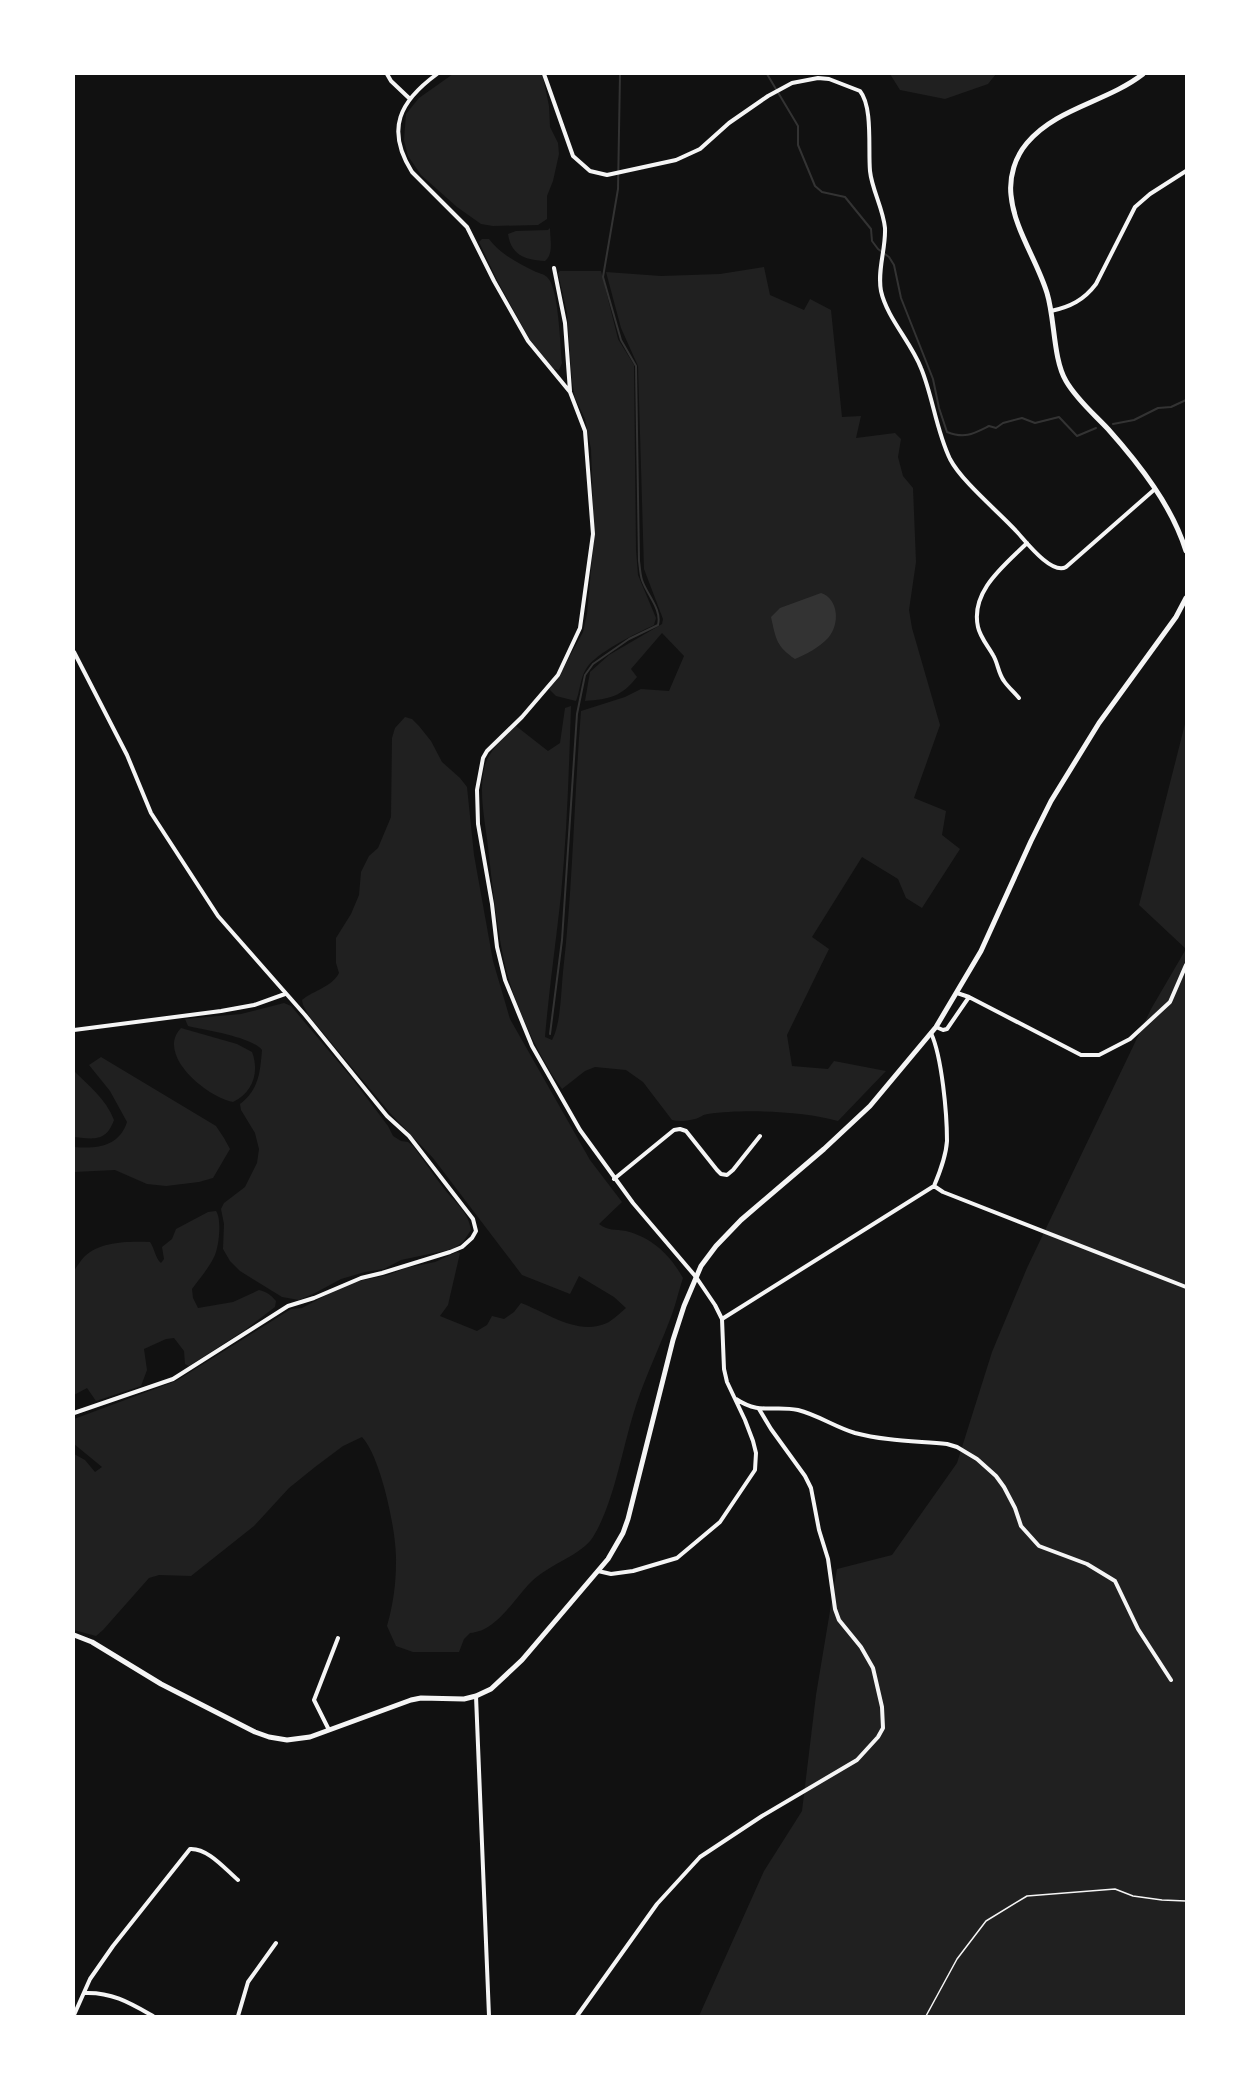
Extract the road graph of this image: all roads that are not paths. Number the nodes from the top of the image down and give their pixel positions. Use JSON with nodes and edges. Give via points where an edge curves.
{"nodes":[{"id":1,"x":387,"y":74,"type":"edge"},
{"id":2,"x":437,"y":74,"type":"edge"},
{"id":3,"x":544,"y":74,"type":"edge"},
{"id":4,"x":1143,"y":74,"type":"edge"},
{"id":5,"x":818,"y":76,"type":"edge"},
{"id":6,"x":410,"y":99,"type":"junction"},
{"id":7,"x":1186,"y":171,"type":"edge"},
{"id":8,"x":554,"y":268,"type":"dead end"},
{"id":9,"x":1051,"y":311,"type":"junction"},
{"id":10,"x":570,"y":392,"type":"junction"},
{"id":11,"x":1155,"y":489,"type":"junction"},
{"id":12,"x":1027,"y":543,"type":"junction"},
{"id":13,"x":1186,"y":551,"type":"edge"},
{"id":14,"x":1186,"y":598,"type":"edge"},
{"id":15,"x":74,"y":652,"type":"edge"},
{"id":16,"x":1020,"y":698,"type":"dead end"},
{"id":17,"x":1186,"y":965,"type":"edge"},
{"id":18,"x":957,"y":993,"type":"junction"},
{"id":19,"x":285,"y":994,"type":"junction"},
{"id":20,"x":969,"y":997,"type":"junction"},
{"id":21,"x":74,"y":1030,"type":"edge"},
{"id":22,"x":933,"y":1030,"type":"junction"},
{"id":23,"x":760,"y":1136,"type":"dead end"},
{"id":24,"x":614,"y":1179,"type":"junction"},
{"id":25,"x":934,"y":1186,"type":"junction"},
{"id":26,"x":696,"y":1277,"type":"junction"},
{"id":27,"x":1186,"y":1287,"type":"edge"},
{"id":28,"x":722,"y":1319,"type":"junction"},
{"id":29,"x":736,"y":1399,"type":"junction"},
{"id":30,"x":759,"y":1409,"type":"junction"},
{"id":31,"x":74,"y":1413,"type":"edge"},
{"id":32,"x":598,"y":1571,"type":"junction"},
{"id":33,"x":74,"y":1635,"type":"edge"},
{"id":34,"x":338,"y":1638,"type":"dead end"},
{"id":35,"x":1171,"y":1680,"type":"dead end"},
{"id":36,"x":476,"y":1696,"type":"junction"},
{"id":37,"x":329,"y":1730,"type":"junction"},
{"id":38,"x":238,"y":1880,"type":"dead end"},
{"id":39,"x":276,"y":1943,"type":"dead end"},
{"id":40,"x":85,"y":1993,"type":"junction"},
{"id":41,"x":74,"y":2015,"type":"edge"},
{"id":42,"x":153,"y":2016,"type":"edge"},
{"id":43,"x":238,"y":2016,"type":"edge"},
{"id":44,"x":489,"y":2016,"type":"edge"},
{"id":45,"x":577,"y":2016,"type":"edge"}],
"edges":[{"from":1,"to":6,"type":"street"},
{"from":2,"to":6,"type":"street"},
{"from":3,"to":5,"type":"street","via":[[573,156],[590,171],[607,175],[676,160],[700,149],[768,96],[792,83]]},
{"from":4,"to":9,"type":"main road","via":[[1043,128],[1026,144],[1014,165],[1014,210],[1041,274]]},
{"from":5,"to":12,"type":"street","via":[[853,87],[863,95],[867,106],[870,174],[885,229],[881,291],[921,368],[946,449],[963,476]]},
{"from":6,"to":10,"type":"street","via":[[399,121],[397,136],[405,162],[467,227],[528,341]]},
{"from":7,"to":9,"type":"street","via":[[1135,207],[1089,293],[1074,304]]},
{"from":8,"to":10,"type":"street","via":[[565,322]]},
{"from":9,"to":11,"type":"main road","via":[[1066,382]]},
{"from":10,"to":24,"type":"street","via":[[585,431],[593,534],[580,628],[558,675],[486,751],[477,790],[478,824],[497,947],[518,1014],[557,1091]]},
{"from":11,"to":12,"type":"street","via":[[1063,569],[1049,564]]},
{"from":11,"to":13,"type":"main road"},
{"from":12,"to":16,"type":"street","via":[[997,572],[982,592],[977,609],[984,640],[1004,681]]},
{"from":14,"to":18,"type":"main road","via":[[1098,723],[1051,801],[981,951]]},
{"from":15,"to":19,"type":"street","via":[[127,755],[151,813],[218,916]]},
{"from":17,"to":20,"type":"street","via":[[1170,1002],[1130,1038],[1099,1055],[1081,1055]]},
{"from":18,"to":20,"type":"street"},
{"from":18,"to":22,"type":"main road"},
{"from":19,"to":21,"type":"street","via":[[221,1011]]},
{"from":19,"to":31,"type":"street","via":[[387,1116],[424,1154],[473,1219],[476,1231],[462,1247],[450,1252],[361,1278],[288,1306],[173,1378]]},
{"from":20,"to":22,"type":"street","via":[[947,1029]]},
{"from":22,"to":25,"type":"street","via":[[947,1142]]},
{"from":22,"to":26,"type":"main road","via":[[870,1106],[723,1238]]},
{"from":23,"to":24,"type":"street","via":[[727,1175],[717,1170],[686,1131],[674,1130]]},
{"from":24,"to":26,"type":"street"},
{"from":25,"to":27,"type":"street"},
{"from":25,"to":28,"type":"street"},
{"from":26,"to":28,"type":"street"},
{"from":26,"to":32,"type":"main road","via":[[667,1359],[628,1519]]},
{"from":28,"to":29,"type":"street","via":[[724,1369]]},
{"from":29,"to":30,"type":"street"},
{"from":29,"to":32,"type":"street","via":[[753,1441],[754,1470],[720,1522],[677,1558],[611,1574]]},
{"from":30,"to":35,"type":"street","via":[[800,1411],[881,1439],[947,1444],[977,1459],[1004,1486],[1021,1526],[1039,1546],[1087,1563],[1115,1581],[1138,1629]]},
{"from":30,"to":45,"type":"street","via":[[811,1488],[828,1558],[835,1609],[873,1668],[883,1728],[857,1760],[700,1857],[657,1904]]},
{"from":32,"to":36,"type":"main road","via":[[516,1665],[490,1689]]},
{"from":33,"to":37,"type":"main road","via":[[161,1684],[269,1737],[299,1739]]},
{"from":34,"to":37,"type":"street","via":[[314,1700]]},
{"from":36,"to":37,"type":"main road","via":[[411,1700]]},
{"from":36,"to":44,"type":"street"},
{"from":38,"to":40,"type":"street","via":[[207,1854],[190,1849],[113,1946]]},
{"from":39,"to":43,"type":"street","via":[[248,1982]]},
{"from":40,"to":41,"type":"street"},
{"from":40,"to":42,"type":"street","via":[[124,1999]]}]}
